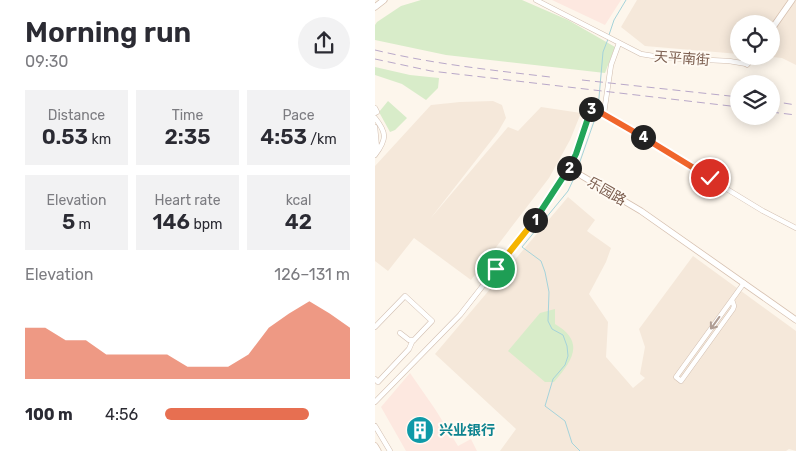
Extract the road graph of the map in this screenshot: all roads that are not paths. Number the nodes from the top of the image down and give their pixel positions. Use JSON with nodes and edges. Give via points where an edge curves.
{"nodes":[{"id":1,"x":384,"y":0,"type":"edge"},
{"id":2,"x":536,"y":0,"type":"edge"},
{"id":3,"x":792,"y":0,"type":"edge"},
{"id":4,"x":375,"y":7,"type":"edge"},
{"id":5,"x":780,"y":17,"type":"edge"},
{"id":6,"x":619,"y":42,"type":"junction"},
{"id":7,"x":730,"y":61,"type":"edge"},
{"id":8,"x":375,"y":108,"type":"edge"},
{"id":9,"x":602,"y":112,"type":"junction"},
{"id":10,"x":375,"y":113,"type":"edge"},
{"id":11,"x":375,"y":118,"type":"edge"},
{"id":12,"x":375,"y":127,"type":"edge"},
{"id":13,"x":375,"y":153,"type":"edge"},
{"id":14,"x":571,"y":169,"type":"junction"},
{"id":15,"x":582,"y":176,"type":"joint"},
{"id":16,"x":796,"y":228,"type":"edge"},
{"id":17,"x":744,"y":283,"type":"junction"},
{"id":18,"x":732,"y":300,"type":"junction"},
{"id":19,"x":796,"y":320,"type":"edge"},
{"id":20,"x":375,"y":326,"type":"edge"},
{"id":21,"x":400,"y":333,"type":"dead end"},
{"id":22,"x":414,"y":340,"type":"junction"},
{"id":23,"x":397,"y":362,"type":"junction"},
{"id":24,"x":405,"y":372,"type":"junction"},
{"id":25,"x":375,"y":379,"type":"edge"},
{"id":26,"x":375,"y":402,"type":"edge"},
{"id":27,"x":375,"y":426,"type":"edge"},
{"id":28,"x":375,"y":446,"type":"edge"},
{"id":29,"x":378,"y":451,"type":"edge"},
{"id":30,"x":390,"y":451,"type":"edge"}],
"edges":[{"from":1,"to":4,"type":"street"},
{"from":2,"to":6,"type":"street","name":"天平南街"},
{"from":3,"to":5,"type":"street"},
{"from":6,"to":7,"type":"street","name":"天平南街","via":[[641,54]]},
{"from":6,"to":9,"type":"street"},
{"from":8,"to":10,"type":"street"},
{"from":9,"to":14,"type":"street","via":[[591,107]]},
{"from":9,"to":16,"type":"street"},
{"from":11,"to":13,"type":"street","via":[[385,133],[384,143]]},
{"from":12,"to":13,"type":"street"},
{"from":14,"to":15,"type":"street","name":"乐园路"},
{"from":14,"to":24,"type":"street","via":[[460,315]]},
{"from":15,"to":17,"type":"street","name":"乐园路","via":[[641,211]]},
{"from":17,"to":18,"type":"street"},
{"from":17,"to":19,"type":"street","name":"乐园路"},
{"from":18,"to":18,"type":"street","one_way":true,"via":[[676,377],[681,381],[733,310]]},
{"from":20,"to":22,"type":"street","via":[[405,296],[432,321]]},
{"from":21,"to":22,"type":"street"},
{"from":22,"to":23,"type":"street"},
{"from":23,"to":24,"type":"street"},
{"from":23,"to":25,"type":"street","via":[[378,382]]},
{"from":24,"to":26,"type":"street"},
{"from":27,"to":30,"type":"street"},
{"from":28,"to":29,"type":"street"}]}
